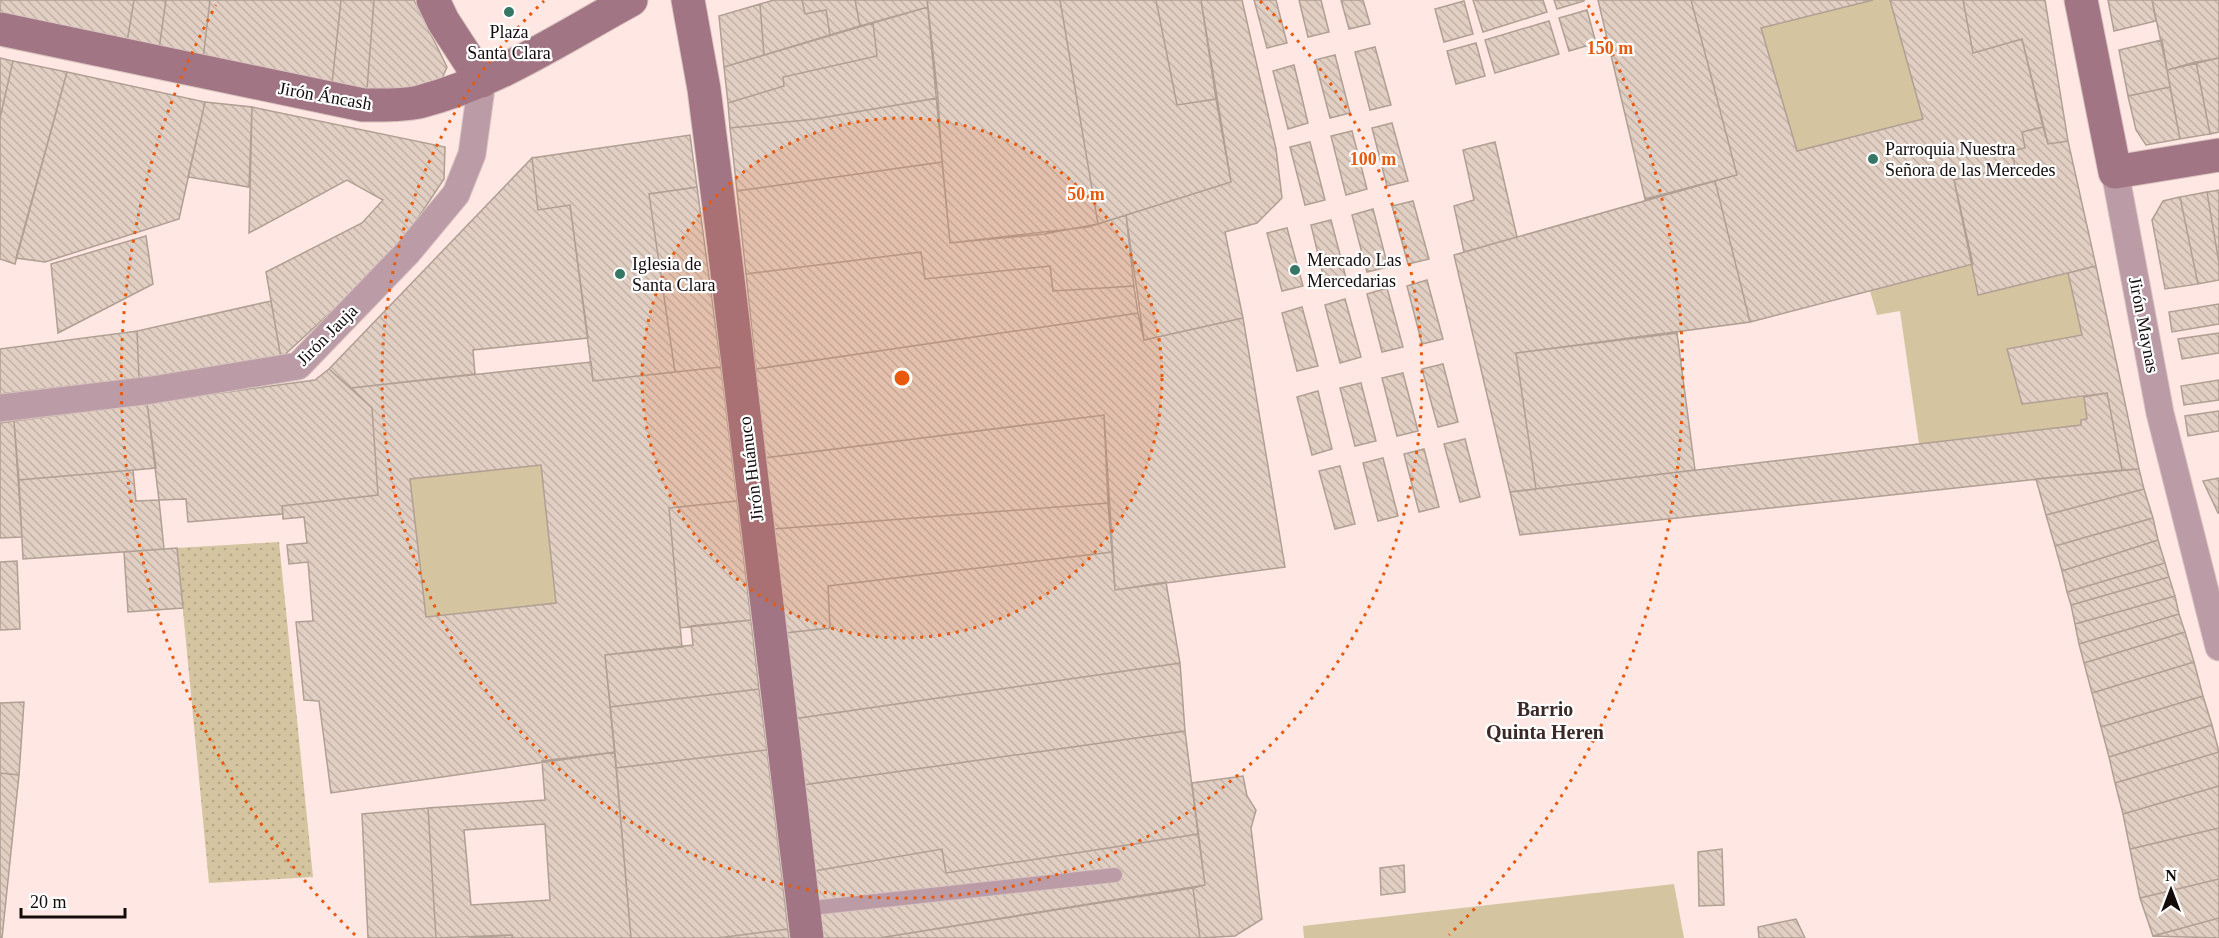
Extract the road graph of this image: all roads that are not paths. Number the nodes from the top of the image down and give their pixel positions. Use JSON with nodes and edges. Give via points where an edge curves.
{"nodes":[{"id":1,"x":433,"y":0,"type":"edge"},
{"id":2,"x":631,"y":0,"type":"edge"},
{"id":3,"x":688,"y":0,"type":"edge"},
{"id":4,"x":2081,"y":0,"type":"edge"},
{"id":5,"x":0,"y":29,"type":"edge"},
{"id":6,"x":482,"y":81,"type":"junction"},
{"id":7,"x":2219,"y":155,"type":"edge"},
{"id":8,"x":2115,"y":172,"type":"junction"},
{"id":9,"x":0,"y":408,"type":"edge"},
{"id":10,"x":2219,"y":647,"type":"edge"},
{"id":11,"x":1115,"y":875,"type":"dead end"},
{"id":12,"x":805,"y":923,"type":"edge"}],
"edges":[{"from":1,"to":6,"type":"street"},
{"from":2,"to":6,"type":"street","name":"Jirón Áncash"},
{"from":3,"to":12,"type":"street","name":"Jirón Huánuco","via":[[704,89]]},
{"from":4,"to":8,"type":"street","name":"Jirón Maynas"},
{"from":5,"to":6,"type":"street","name":"Jirón Áncash","via":[[363,105],[418,102]]},
{"from":6,"to":9,"type":"street","name":"Jirón Jauja","via":[[476,136],[456,194],[407,253],[298,366],[153,390]]},
{"from":7,"to":8,"type":"street"},
{"from":8,"to":10,"type":"street","name":"Jirón Maynas","via":[[2160,413]]},
{"from":11,"to":12,"type":"lane"}]}
